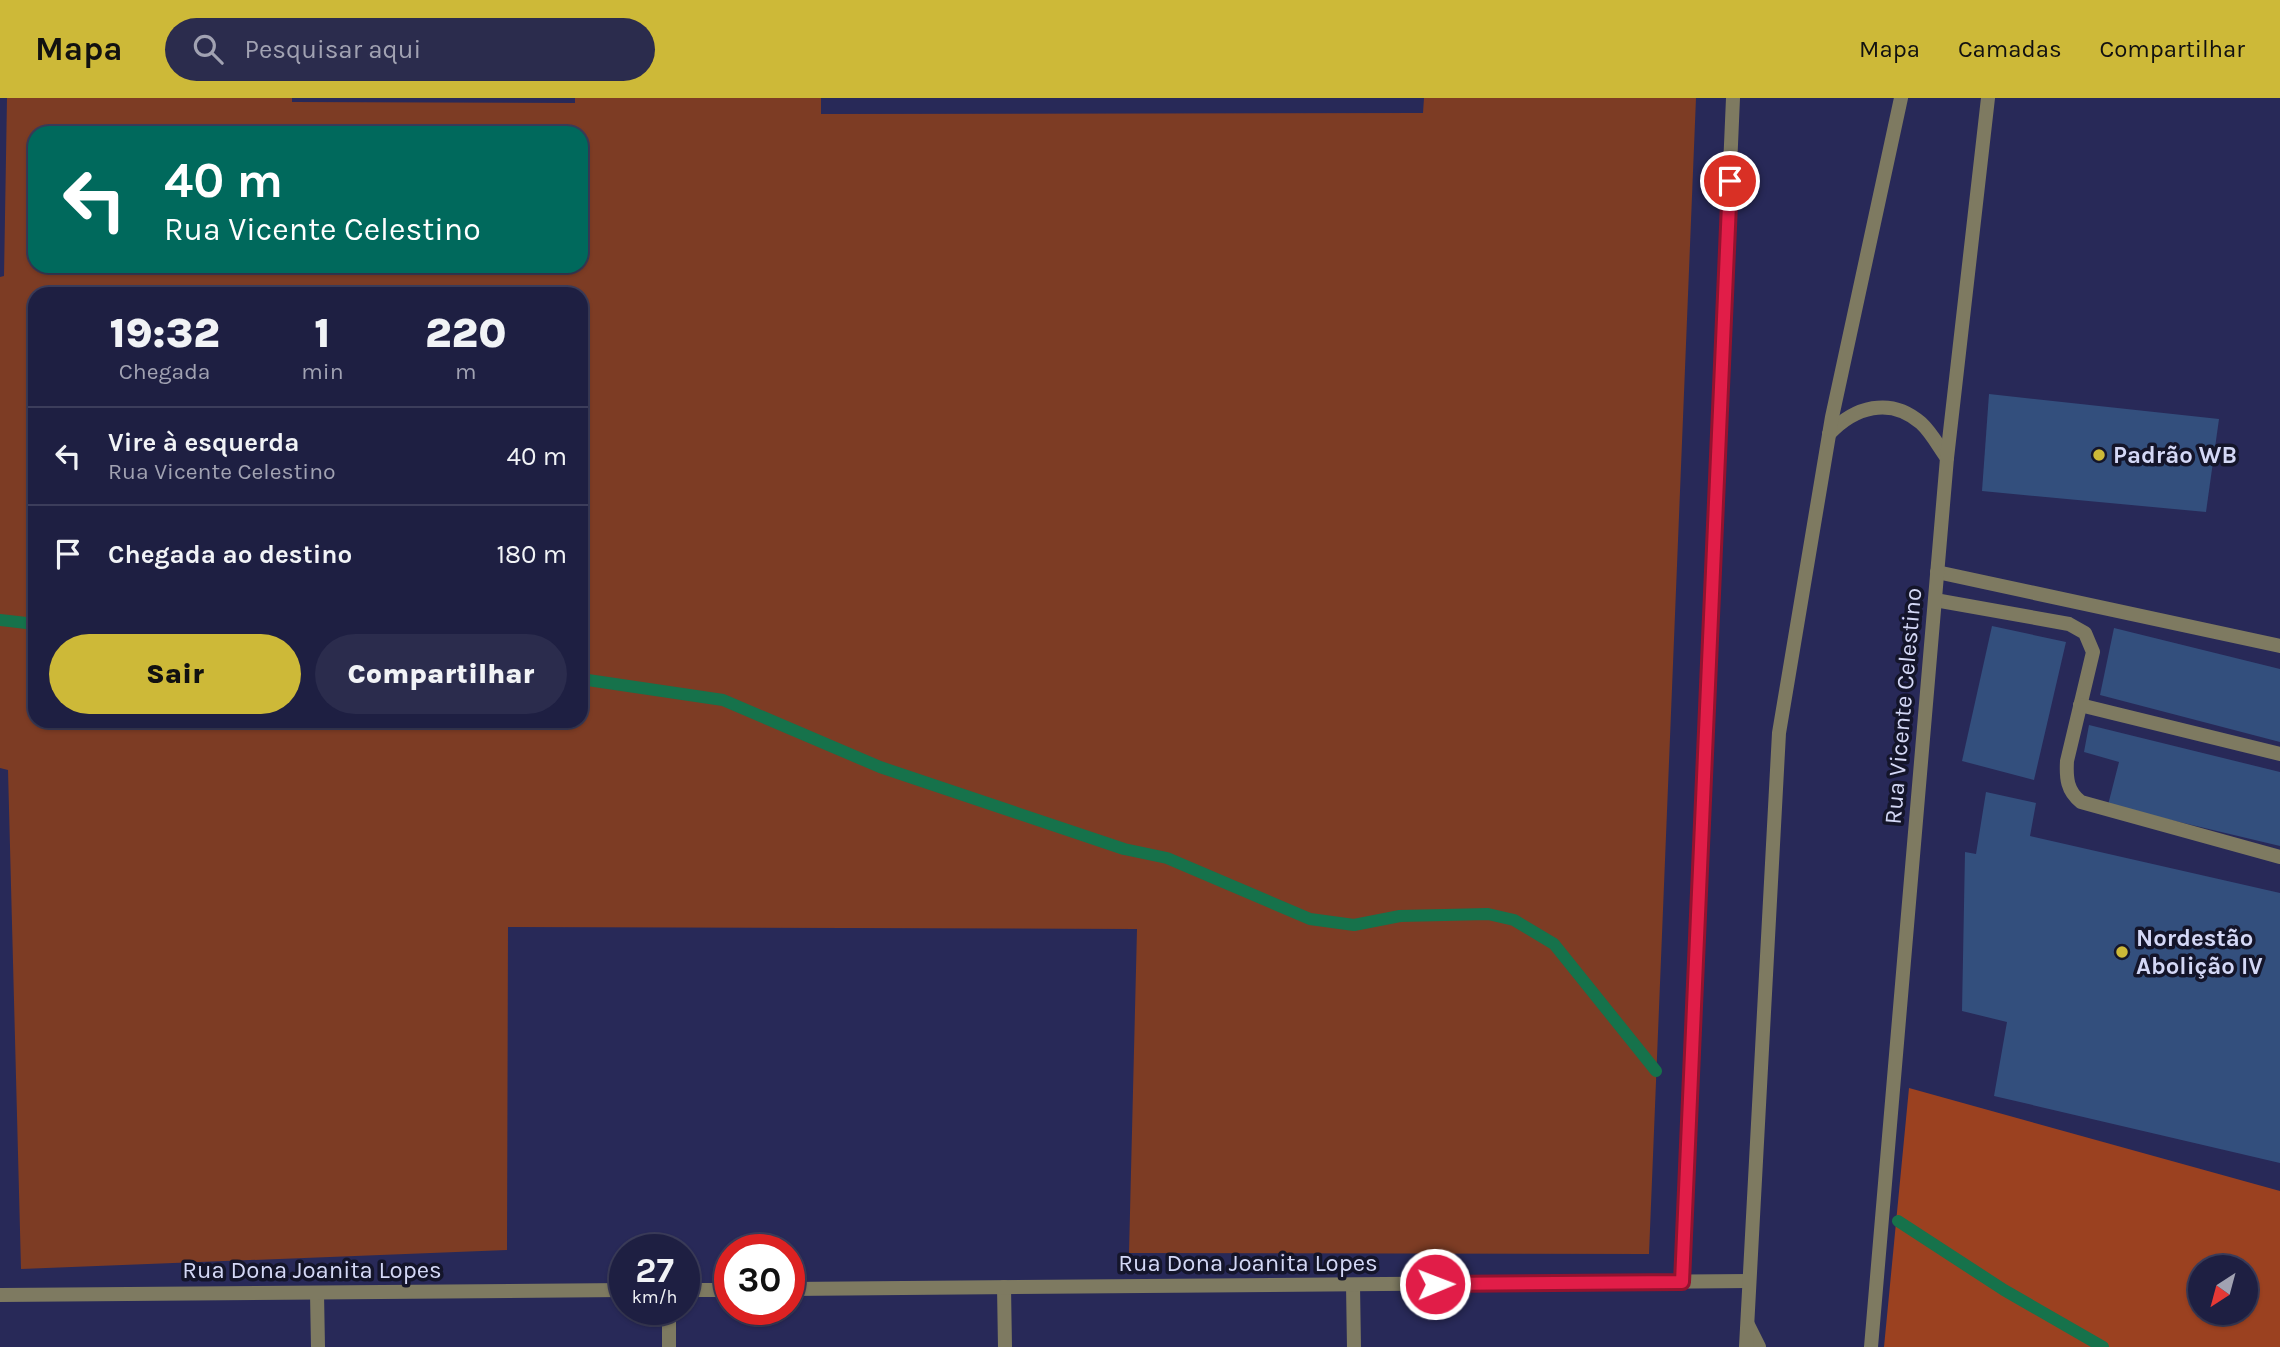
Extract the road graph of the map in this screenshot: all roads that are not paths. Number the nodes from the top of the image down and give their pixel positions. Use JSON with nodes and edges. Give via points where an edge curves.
{"nodes":[{"id":1,"x":1733,"y":98,"type":"edge"},
{"id":2,"x":1901,"y":98,"type":"edge"},
{"id":3,"x":1988,"y":98,"type":"edge"},
{"id":4,"x":1829,"y":434,"type":"junction"},
{"id":5,"x":1947,"y":458,"type":"junction"},
{"id":6,"x":1937,"y":572,"type":"junction"},
{"id":7,"x":1935,"y":600,"type":"junction"},
{"id":8,"x":2280,"y":646,"type":"edge"},
{"id":9,"x":2080,"y":705,"type":"junction"},
{"id":10,"x":2280,"y":754,"type":"edge"},
{"id":11,"x":2280,"y":857,"type":"edge"},
{"id":12,"x":1749,"y":1281,"type":"junction"},
{"id":13,"x":1682,"y":1282,"type":"junction"},
{"id":14,"x":1353,"y":1284,"type":"junction"},
{"id":15,"x":1004,"y":1287,"type":"junction"},
{"id":16,"x":805,"y":1289,"type":"edge"},
{"id":17,"x":609,"y":1290,"type":"edge"},
{"id":18,"x":317,"y":1293,"type":"junction"},
{"id":19,"x":0,"y":1295,"type":"edge"},
{"id":20,"x":1747,"y":1324,"type":"junction"},
{"id":21,"x":669,"y":1325,"type":"edge"},
{"id":22,"x":318,"y":1347,"type":"edge"},
{"id":23,"x":669,"y":1347,"type":"edge"},
{"id":24,"x":1005,"y":1347,"type":"edge"},
{"id":25,"x":1353,"y":1347,"type":"edge"},
{"id":26,"x":1746,"y":1347,"type":"edge"},
{"id":27,"x":1759,"y":1347,"type":"edge"},
{"id":28,"x":1871,"y":1347,"type":"edge"}],
"edges":[{"from":1,"to":13,"type":"street"},
{"from":2,"to":4,"type":"street"},
{"from":3,"to":5,"type":"street","name":"Rua Vicente Celestino"},
{"from":4,"to":5,"type":"street","via":[[1857,411],[1883,408],[1903,412],[1921,423]]},
{"from":4,"to":12,"type":"street","via":[[1779,733]]},
{"from":5,"to":6,"type":"street","name":"Rua Vicente Celestino"},
{"from":6,"to":7,"type":"street","name":"Rua Vicente Celestino"},
{"from":6,"to":8,"type":"street"},
{"from":7,"to":9,"type":"street","via":[[2078,627],[2093,652]]},
{"from":7,"to":28,"type":"street","name":"Rua Vicente Celestino"},
{"from":9,"to":10,"type":"street"},
{"from":9,"to":11,"type":"street","via":[[2066,778],[2081,802]]},
{"from":12,"to":13,"type":"street","name":"Rua Dona Joanita Lopes"},
{"from":12,"to":20,"type":"street"},
{"from":13,"to":14,"type":"street","name":"Rua Dona Joanita Lopes"},
{"from":14,"to":15,"type":"street","name":"Rua Dona Joanita Lopes"},
{"from":14,"to":25,"type":"street"},
{"from":15,"to":16,"type":"street","name":"Rua Dona Joanita Lopes"},
{"from":15,"to":24,"type":"street"},
{"from":17,"to":18,"type":"street","name":"Rua Dona Joanita Lopes"},
{"from":18,"to":19,"type":"street","name":"Rua Dona Joanita Lopes"},
{"from":18,"to":22,"type":"street"},
{"from":20,"to":26,"type":"street"},
{"from":20,"to":27,"type":"street"},
{"from":21,"to":23,"type":"street"}]}
